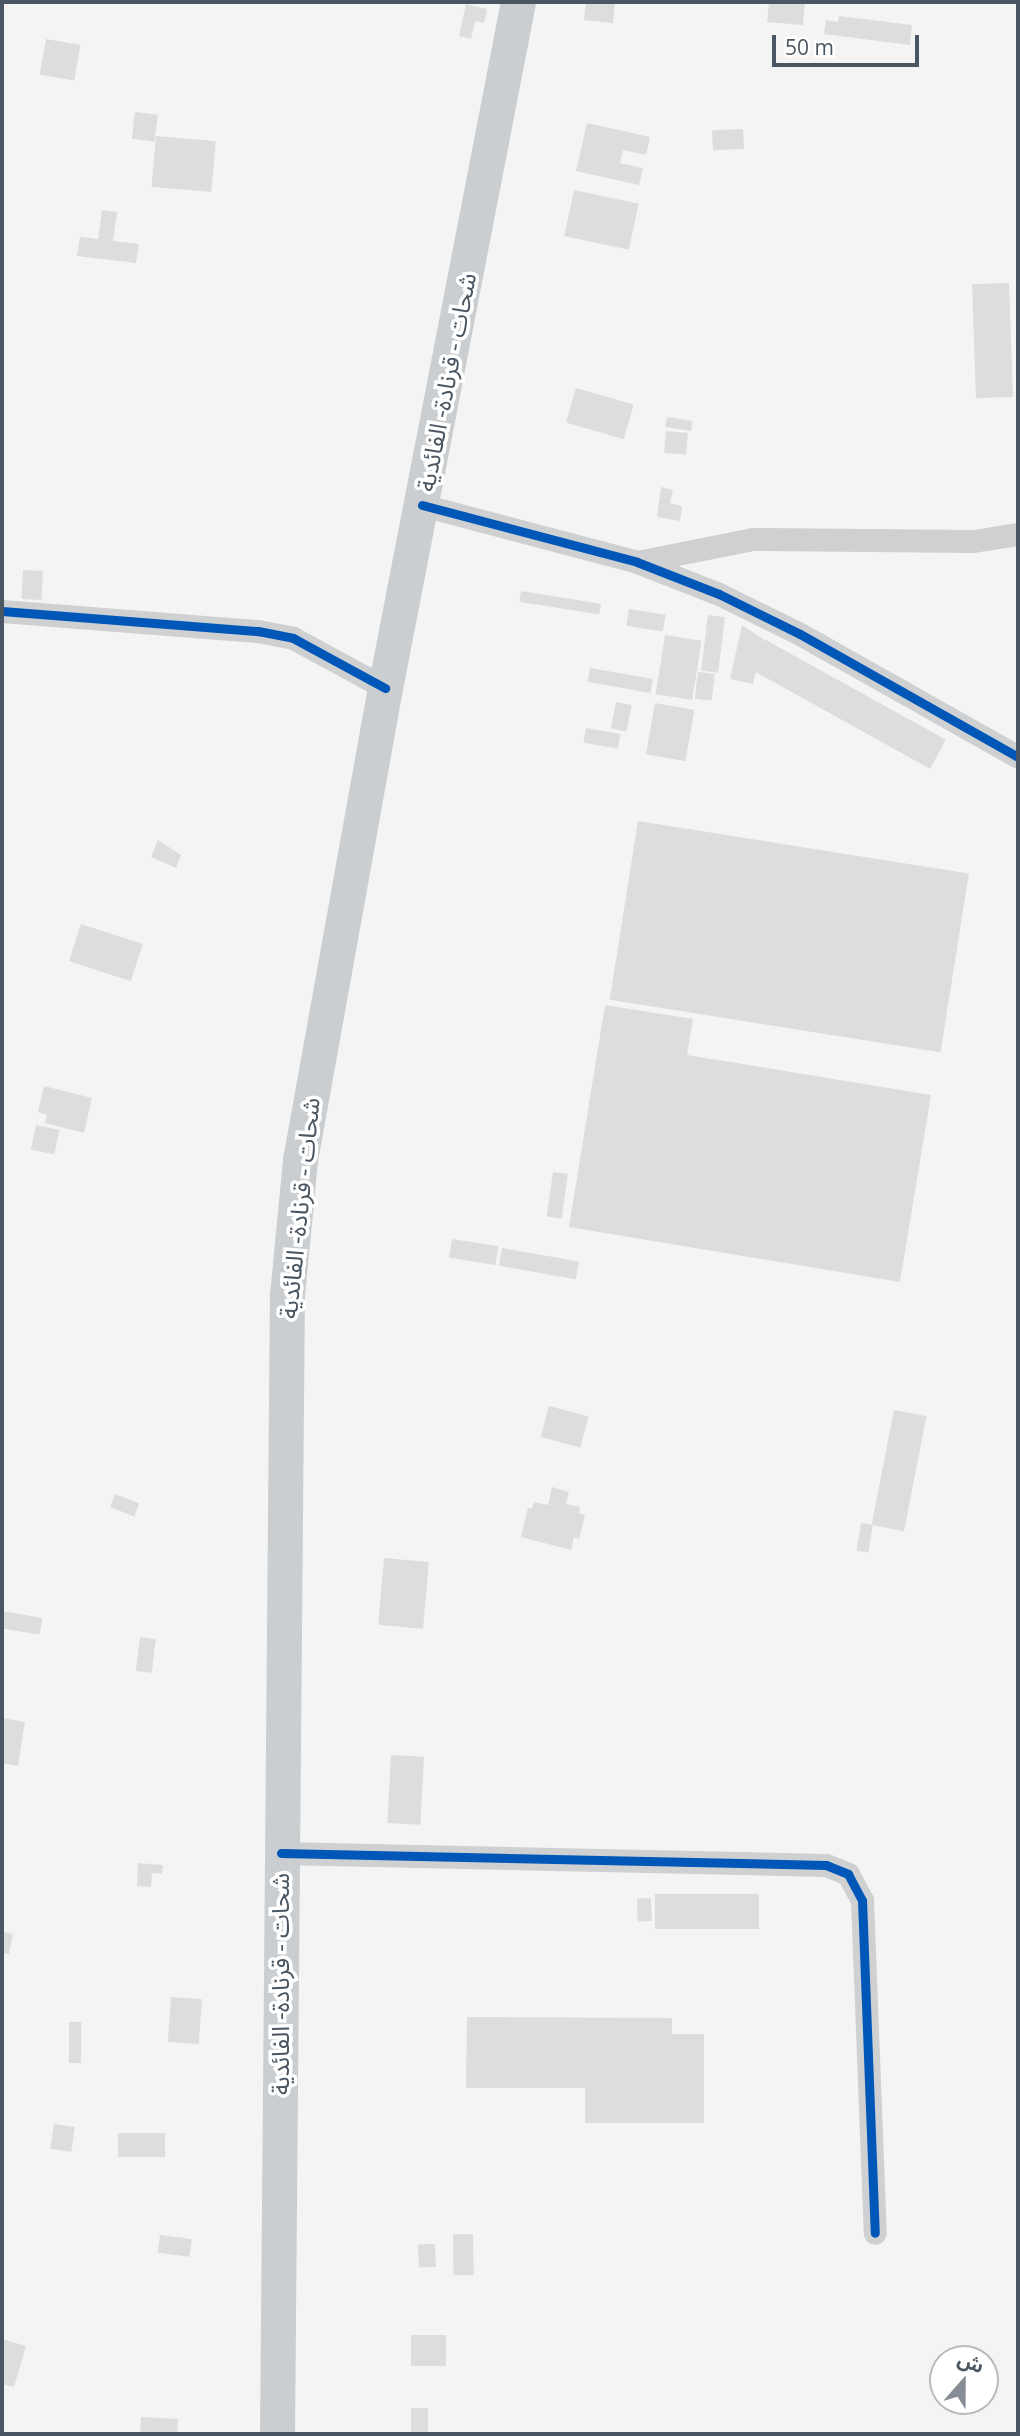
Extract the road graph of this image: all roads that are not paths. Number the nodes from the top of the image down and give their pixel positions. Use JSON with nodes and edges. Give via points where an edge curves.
{"nodes":[{"id":1,"x":518,"y":2,"type":"edge"},
{"id":2,"x":422,"y":505,"type":"junction"},
{"id":3,"x":1018,"y":534,"type":"edge"},
{"id":4,"x":637,"y":562,"type":"junction"},
{"id":5,"x":2,"y":611,"type":"edge"},
{"id":6,"x":385,"y":688,"type":"junction"},
{"id":7,"x":1018,"y":757,"type":"edge"},
{"id":8,"x":281,"y":1853,"type":"junction"},
{"id":9,"x":876,"y":2233,"type":"dead end"},
{"id":10,"x":277,"y":2434,"type":"edge"}],
"edges":[{"from":1,"to":2,"type":"main road","name":"شحات - قرنادة- الفائدية"},
{"from":2,"to":4,"type":"street"},
{"from":2,"to":6,"type":"main road","name":"شحات - قرنادة- الفائدية"},
{"from":3,"to":4,"type":"street","via":[[974,541],[753,539]]},
{"from":4,"to":7,"type":"street","via":[[800,634]]},
{"from":5,"to":6,"type":"street","via":[[281,636],[333,657]]},
{"from":6,"to":8,"type":"main road","name":"شحات - قرنادة- الفائدية","via":[[300,1160],[287,1295]]},
{"from":8,"to":9,"type":"street","via":[[826,1865],[848,1874],[862,1900]]},
{"from":8,"to":10,"type":"main road","name":"شحات - قرنادة- الفائدية"}]}
